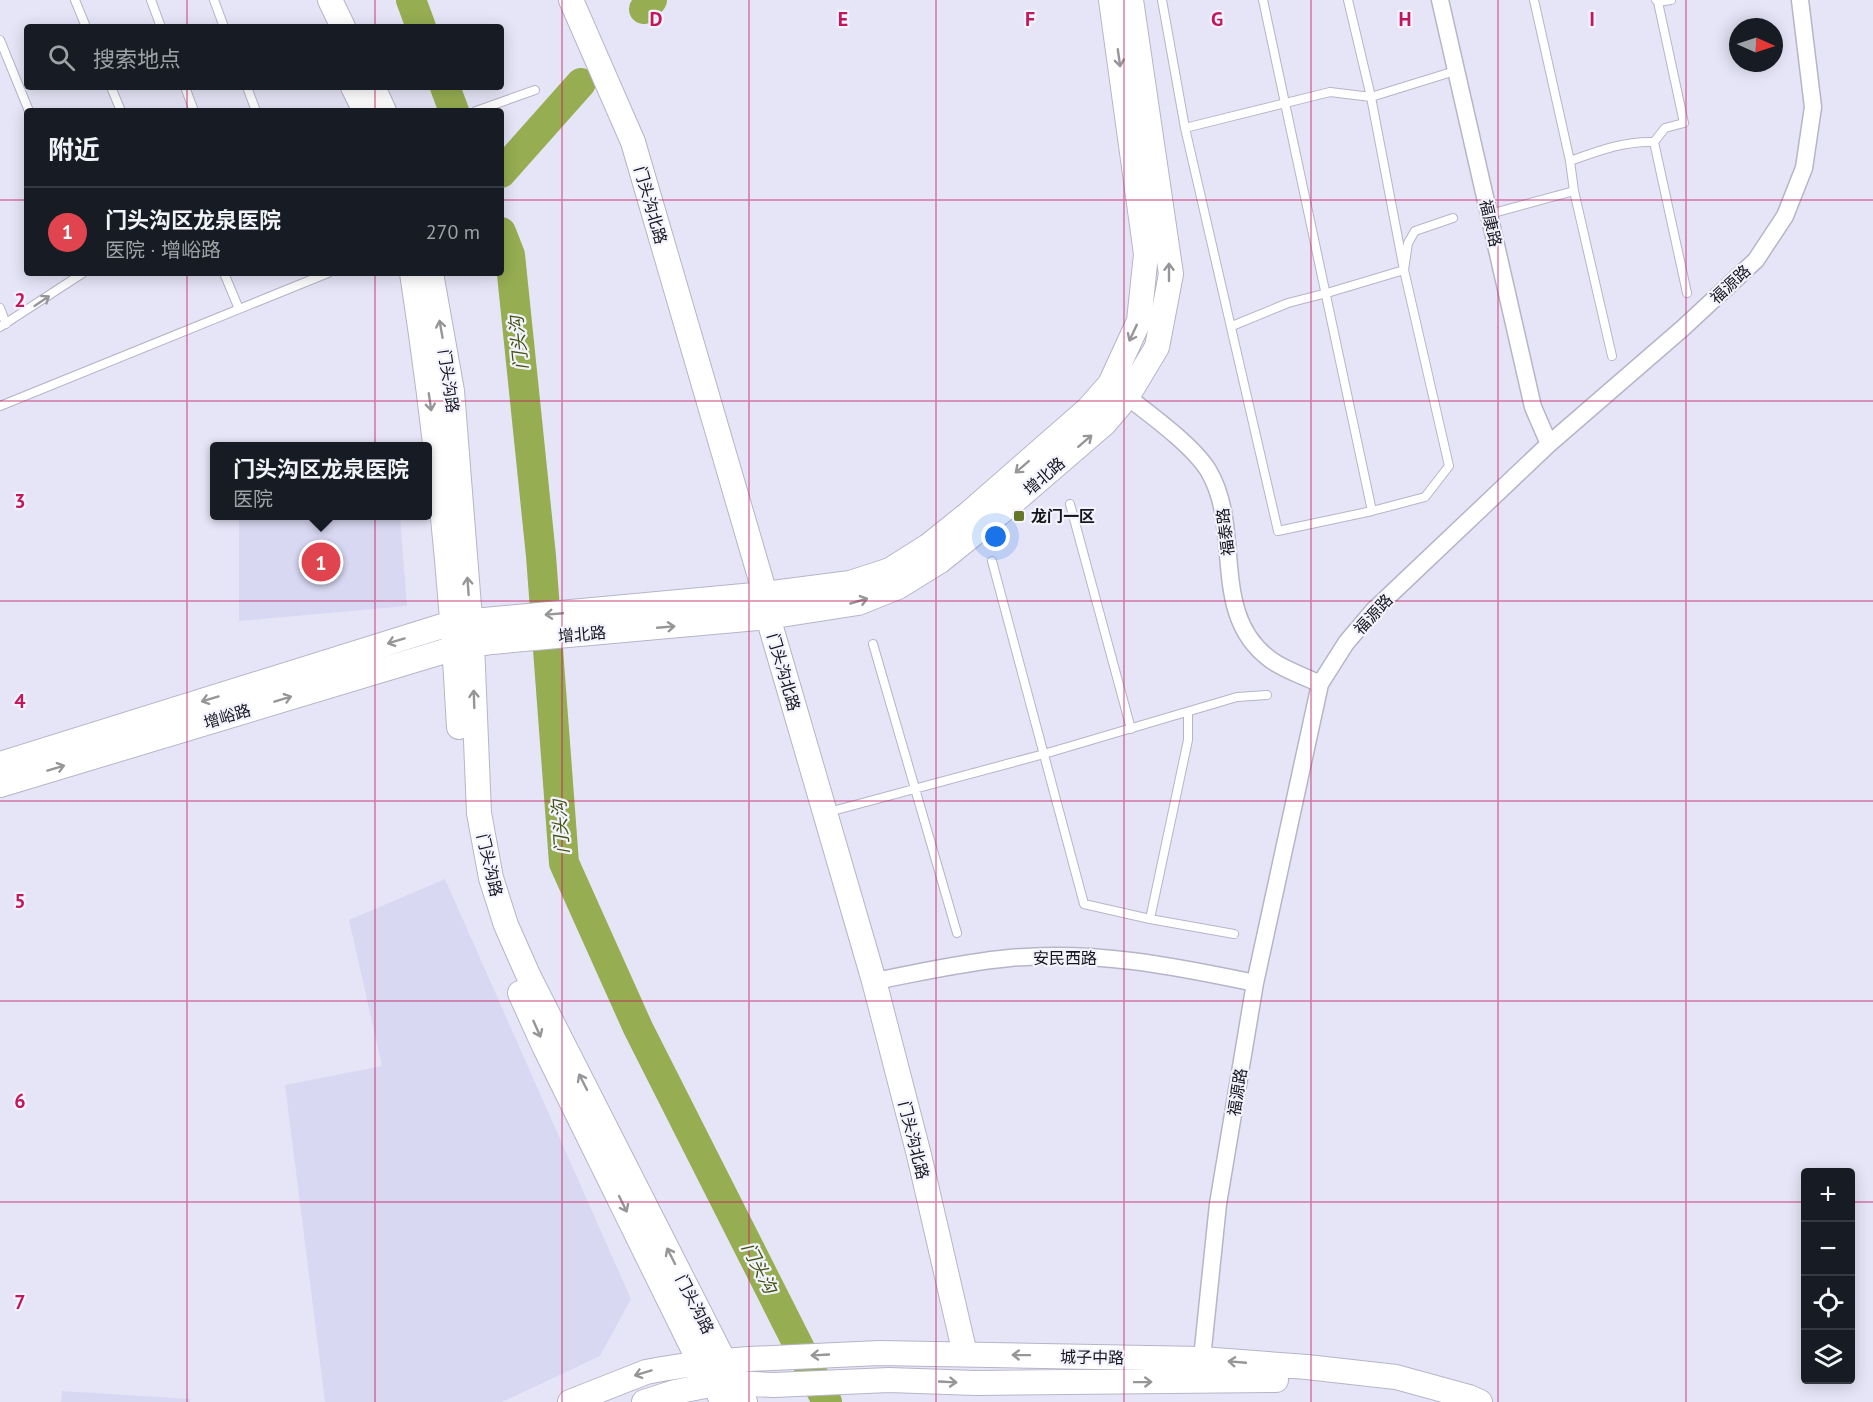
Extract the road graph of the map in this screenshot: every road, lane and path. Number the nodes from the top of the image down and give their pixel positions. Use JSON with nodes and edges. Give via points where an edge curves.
{"nodes":[{"id":1,"x":75,"y":0,"type":"edge"},
{"id":2,"x":151,"y":0,"type":"edge"},
{"id":3,"x":214,"y":0,"type":"edge"},
{"id":4,"x":312,"y":0,"type":"edge"},
{"id":5,"x":330,"y":0,"type":"edge"},
{"id":6,"x":571,"y":0,"type":"edge"},
{"id":7,"x":1111,"y":0,"type":"edge"},
{"id":8,"x":1131,"y":0,"type":"edge"},
{"id":9,"x":1162,"y":0,"type":"edge"},
{"id":10,"x":1263,"y":0,"type":"edge"},
{"id":11,"x":1348,"y":0,"type":"edge"},
{"id":12,"x":1440,"y":0,"type":"edge"},
{"id":13,"x":1534,"y":0,"type":"edge"},
{"id":14,"x":1671,"y":0,"type":"edge"},
{"id":15,"x":1800,"y":0,"type":"edge"},
{"id":16,"x":1657,"y":1,"type":"edge"},
{"id":17,"x":85,"y":24,"type":"edge"},
{"id":18,"x":161,"y":24,"type":"edge"},
{"id":19,"x":223,"y":24,"type":"edge"},
{"id":20,"x":324,"y":24,"type":"edge"},
{"id":21,"x":342,"y":24,"type":"edge"},
{"id":22,"x":0,"y":40,"type":"edge"},
{"id":23,"x":1455,"y":71,"type":"junction"},
{"id":24,"x":112,"y":90,"type":"edge"},
{"id":25,"x":186,"y":90,"type":"edge"},
{"id":26,"x":248,"y":90,"type":"edge"},
{"id":27,"x":354,"y":90,"type":"edge"},
{"id":28,"x":374,"y":90,"type":"edge"},
{"id":29,"x":535,"y":90,"type":"dead end"},
{"id":30,"x":1371,"y":97,"type":"junction"},
{"id":31,"x":1286,"y":102,"type":"junction"},
{"id":32,"x":28,"y":108,"type":"edge"},
{"id":33,"x":120,"y":108,"type":"edge"},
{"id":34,"x":193,"y":108,"type":"edge"},
{"id":35,"x":255,"y":108,"type":"edge"},
{"id":36,"x":364,"y":108,"type":"edge"},
{"id":37,"x":383,"y":108,"type":"edge"},
{"id":38,"x":484,"y":108,"type":"edge"},
{"id":39,"x":1185,"y":128,"type":"junction"},
{"id":40,"x":1653,"y":142,"type":"junction"},
{"id":41,"x":1570,"y":161,"type":"junction"},
{"id":42,"x":1574,"y":191,"type":"junction"},
{"id":43,"x":1490,"y":214,"type":"junction"},
{"id":44,"x":1453,"y":219,"type":"dead end"},
{"id":45,"x":1404,"y":270,"type":"junction"},
{"id":46,"x":78,"y":276,"type":"edge"},
{"id":47,"x":225,"y":276,"type":"edge"},
{"id":48,"x":321,"y":276,"type":"edge"},
{"id":49,"x":412,"y":276,"type":"edge"},
{"id":50,"x":432,"y":276,"type":"edge"},
{"id":51,"x":1327,"y":293,"type":"junction"},
{"id":52,"x":1687,"y":293,"type":"dead end"},
{"id":53,"x":0,"y":308,"type":"edge"},
{"id":54,"x":239,"y":309,"type":"junction"},
{"id":55,"x":3,"y":326,"type":"edge"},
{"id":56,"x":1232,"y":326,"type":"junction"},
{"id":57,"x":1612,"y":356,"type":"dead end"},
{"id":58,"x":1119,"y":390,"type":"junction"},
{"id":59,"x":0,"y":406,"type":"edge"},
{"id":60,"x":1549,"y":444,"type":"junction"},
{"id":61,"x":1070,"y":504,"type":"dead end"},
{"id":62,"x":1372,"y":511,"type":"junction"},
{"id":63,"x":992,"y":561,"type":"dead end"},
{"id":64,"x":766,"y":605,"type":"junction"},
{"id":65,"x":462,"y":634,"type":"junction"},
{"id":66,"x":873,"y":644,"type":"dead end"},
{"id":67,"x":1320,"y":684,"type":"junction"},
{"id":68,"x":1267,"y":695,"type":"dead end"},
{"id":69,"x":1188,"y":712,"type":"junction"},
{"id":70,"x":1131,"y":729,"type":"junction"},
{"id":71,"x":1044,"y":754,"type":"junction"},
{"id":72,"x":0,"y":764,"type":"edge"},
{"id":73,"x":0,"y":785,"type":"edge"},
{"id":74,"x":915,"y":789,"type":"junction"},
{"id":75,"x":825,"y":813,"type":"junction"},
{"id":76,"x":1150,"y":919,"type":"junction"},
{"id":77,"x":957,"y":933,"type":"dead end"},
{"id":78,"x":1234,"y":934,"type":"dead end"},
{"id":79,"x":874,"y":981,"type":"junction"},
{"id":80,"x":1255,"y":983,"type":"junction"},
{"id":81,"x":965,"y":1354,"type":"junction"},
{"id":82,"x":712,"y":1362,"type":"junction"},
{"id":83,"x":1201,"y":1370,"type":"junction"},
{"id":84,"x":729,"y":1393,"type":"edge"},
{"id":85,"x":570,"y":1402,"type":"edge"},
{"id":86,"x":644,"y":1402,"type":"edge"},
{"id":87,"x":1435,"y":1402,"type":"edge"},
{"id":88,"x":1480,"y":1402,"type":"edge"}],
"edges":[{"from":1,"to":17,"type":"lane"},
{"from":2,"to":18,"type":"lane"},
{"from":3,"to":19,"type":"lane"},
{"from":4,"to":20,"type":"street"},
{"from":5,"to":21,"type":"street"},
{"from":6,"to":64,"type":"street","name":"门头沟北路","via":[[633,142]]},
{"from":7,"to":58,"type":"street","name":"增北路","one_way":true,"via":[[1146,254],[1139,321]]},
{"from":58,"to":8,"type":"street","name":"增北路","one_way":true,"via":[[1157,347],[1171,274]]},
{"from":9,"to":39,"type":"lane"},
{"from":10,"to":31,"type":"lane"},
{"from":11,"to":30,"type":"lane"},
{"from":12,"to":23,"type":"street","name":"福康路"},
{"from":13,"to":41,"type":"lane"},
{"from":14,"to":16,"type":"lane"},
{"from":15,"to":60,"type":"street","name":"福源路","via":[[1813,107],[1804,168],[1785,216],[1756,260]]},
{"from":16,"to":40,"type":"lane","via":[[1684,123],[1665,128]]},
{"from":22,"to":32,"type":"lane"},
{"from":23,"to":30,"type":"lane"},
{"from":23,"to":43,"type":"street","name":"福康路"},
{"from":24,"to":33,"type":"lane"},
{"from":25,"to":34,"type":"lane"},
{"from":26,"to":35,"type":"lane"},
{"from":27,"to":36,"type":"street"},
{"from":28,"to":37,"type":"street"},
{"from":29,"to":38,"type":"lane"},
{"from":30,"to":31,"type":"lane","via":[[1330,92]]},
{"from":30,"to":45,"type":"lane"},
{"from":31,"to":39,"type":"lane"},
{"from":31,"to":51,"type":"lane"},
{"from":39,"to":56,"type":"lane"},
{"from":40,"to":41,"type":"lane","via":[[1608,147]]},
{"from":40,"to":52,"type":"lane"},
{"from":41,"to":42,"type":"lane"},
{"from":42,"to":43,"type":"lane"},
{"from":42,"to":57,"type":"lane"},
{"from":43,"to":60,"type":"street","name":"福康路","via":[[1533,407]]},
{"from":44,"to":45,"type":"lane","via":[[1415,231],[1408,243]]},
{"from":45,"to":51,"type":"lane"},
{"from":45,"to":62,"type":"lane","via":[[1449,466],[1425,497]]},
{"from":55,"to":46,"type":"lane","one_way":true},
{"from":47,"to":54,"type":"lane"},
{"from":48,"to":54,"type":"lane"},
{"from":49,"to":65,"type":"street","name":"门头沟路","one_way":true},
{"from":65,"to":50,"type":"street","name":"门头沟路","one_way":true,"via":[[452,391]]},
{"from":51,"to":56,"type":"lane","via":[[1288,303]]},
{"from":51,"to":62,"type":"lane"},
{"from":53,"to":55,"type":"lane"},
{"from":54,"to":59,"type":"lane"},
{"from":56,"to":62,"type":"lane","via":[[1278,531]]},
{"from":58,"to":64,"type":"street","name":"增北路","via":[[1088,409],[928,546],[890,570]]},
{"from":58,"to":67,"type":"street","name":"福泰路","via":[[1182,441],[1208,470],[1223,505],[1232,595],[1244,632],[1271,660]]},
{"from":60,"to":67,"type":"street","name":"福源路","via":[[1374,610],[1346,643]]},
{"from":61,"to":70,"type":"lane"},
{"from":63,"to":71,"type":"lane"},
{"from":64,"to":65,"type":"street","name":"增北路"},
{"from":64,"to":75,"type":"street","name":"门头沟北路"},
{"from":65,"to":72,"type":"street","name":"增峪路","one_way":true},
{"from":73,"to":65,"type":"street","name":"增峪路","one_way":true},
{"from":65,"to":82,"type":"street","name":"门头沟路","via":[[463,798],[491,927],[544,1046]]},
{"from":66,"to":74,"type":"lane"},
{"from":67,"to":80,"type":"street","name":"福源路"},
{"from":68,"to":69,"type":"lane","via":[[1237,697]]},
{"from":69,"to":70,"type":"lane"},
{"from":69,"to":76,"type":"lane","via":[[1188,740]]},
{"from":70,"to":71,"type":"lane"},
{"from":71,"to":74,"type":"lane"},
{"from":71,"to":76,"type":"lane","via":[[1084,904]]},
{"from":74,"to":75,"type":"lane"},
{"from":74,"to":77,"type":"lane"},
{"from":75,"to":79,"type":"street","name":"门头沟北路"},
{"from":76,"to":78,"type":"lane"},
{"from":79,"to":80,"type":"street","name":"安民西路","via":[[1010,958],[1087,956],[1170,965]]},
{"from":79,"to":81,"type":"street","name":"门头沟北路"},
{"from":80,"to":83,"type":"street","name":"福源路","via":[[1218,1204]]},
{"from":81,"to":82,"type":"street","name":"城子中路","one_way":true,"via":[[879,1353]]},
{"from":83,"to":81,"type":"street","name":"城子中路","one_way":true},
{"from":82,"to":84,"type":"street","name":"门头沟路"},
{"from":82,"to":85,"type":"street","name":"城子中路","one_way":true,"via":[[646,1371]]},
{"from":84,"to":83,"type":"street","name":"城子中路","one_way":true,"via":[[774,1385],[889,1380],[976,1383]]},
{"from":83,"to":87,"type":"street","name":"城子中路","via":[[1397,1389]]},
{"from":88,"to":83,"type":"street","name":"城子中路","one_way":true,"via":[[1396,1377],[1307,1367]]},
{"from":84,"to":86,"type":"street","name":"城子中路","via":[[675,1392]]}]}
